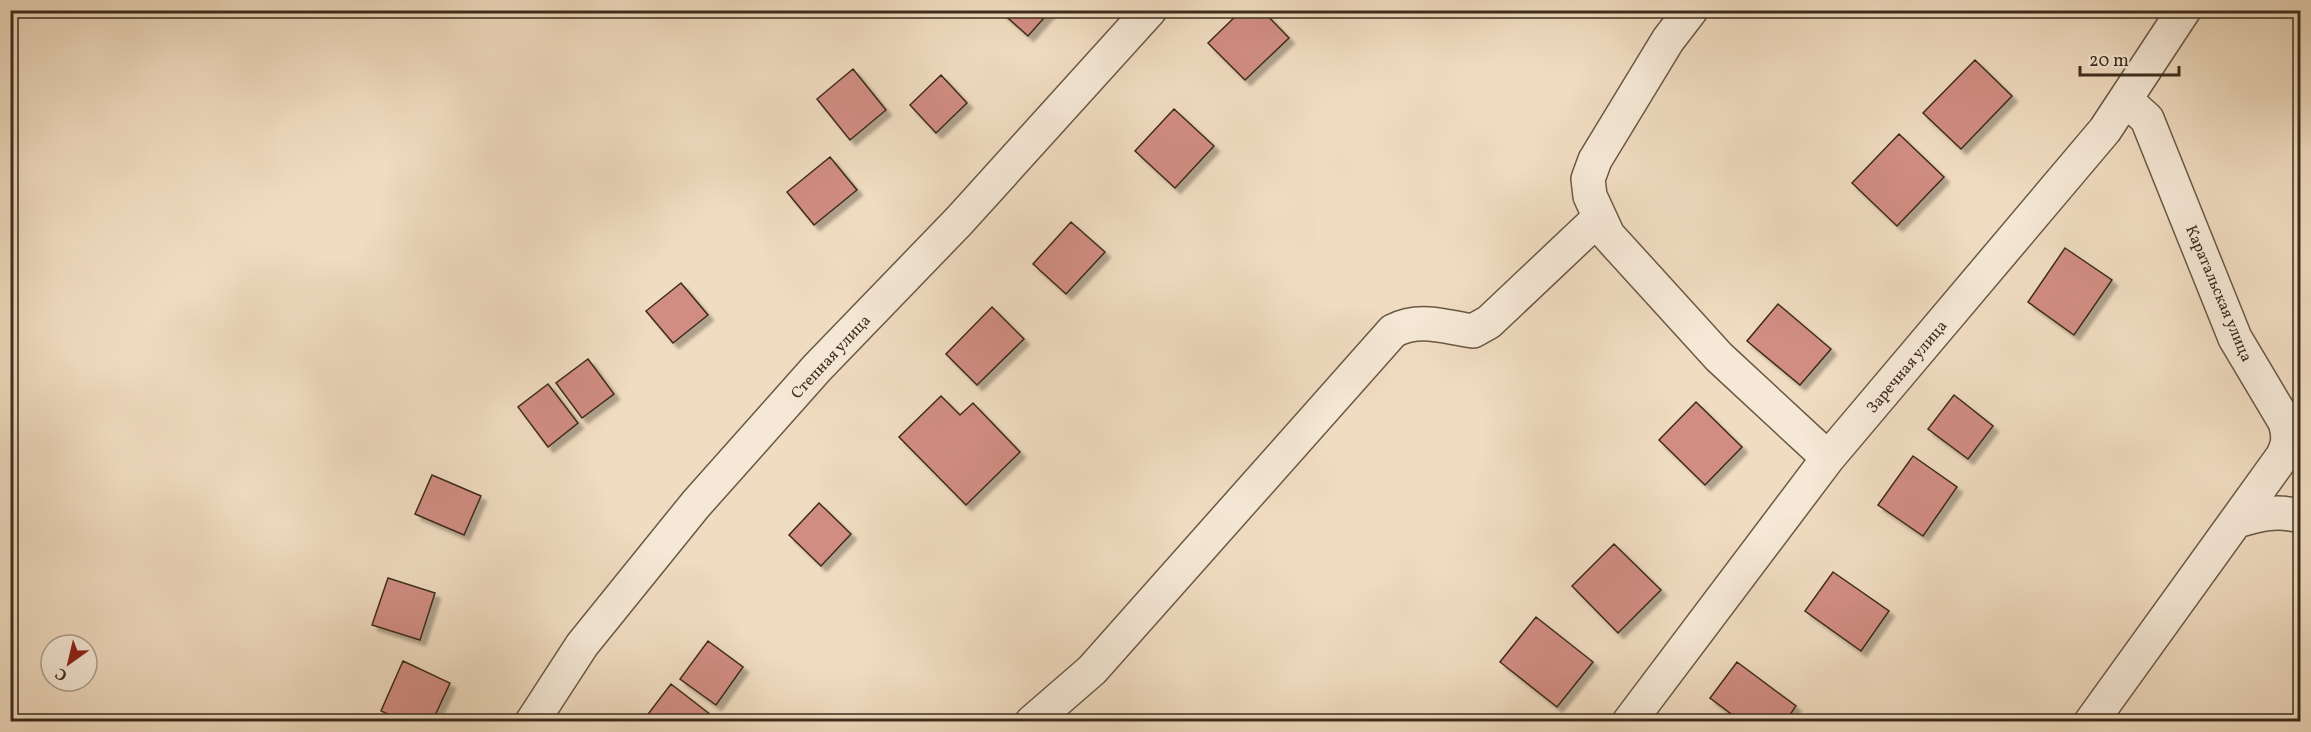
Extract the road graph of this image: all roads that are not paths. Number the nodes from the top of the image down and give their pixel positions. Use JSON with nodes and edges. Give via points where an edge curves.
{"nodes":[{"id":1,"x":1150,"y":10,"type":"edge"},
{"id":2,"x":1691,"y":10,"type":"edge"},
{"id":3,"x":2184,"y":10,"type":"edge"},
{"id":4,"x":2126,"y":100,"type":"junction"},
{"id":5,"x":1599,"y":218,"type":"junction"},
{"id":6,"x":1828,"y":458,"type":"junction"},
{"id":7,"x":2301,"y":516,"type":"edge"},
{"id":8,"x":2237,"y":521,"type":"junction"},
{"id":9,"x":532,"y":722,"type":"edge"},
{"id":10,"x":1032,"y":722,"type":"edge"},
{"id":11,"x":1629,"y":722,"type":"edge"},
{"id":12,"x":2091,"y":722,"type":"edge"}],
"edges":[{"from":1,"to":9,"type":"street","name":"Степная улица","via":[[696,504],[582,645]]},
{"from":2,"to":5,"type":"street","via":[[1668,40],[1595,160],[1588,179]]},
{"from":3,"to":4,"type":"street","name":"Заречная улица"},
{"from":4,"to":6,"type":"street","name":"Заречная улица","via":[[2052,194]]},
{"from":4,"to":8,"type":"street","name":"Каратальская улица","via":[[2148,119],[2235,338],[2285,422],[2289,436],[2282,457]]},
{"from":5,"to":6,"type":"street","via":[[1608,235],[1719,357]]},
{"from":5,"to":10,"type":"street","via":[[1489,322],[1473,331],[1431,323],[1408,323],[1393,331],[1092,670]]},
{"from":6,"to":11,"type":"street","name":"Заречная улица"},
{"from":7,"to":8,"type":"street","via":[[2282,511]]},
{"from":8,"to":12,"type":"street","name":"Каратальская улица"}]}
